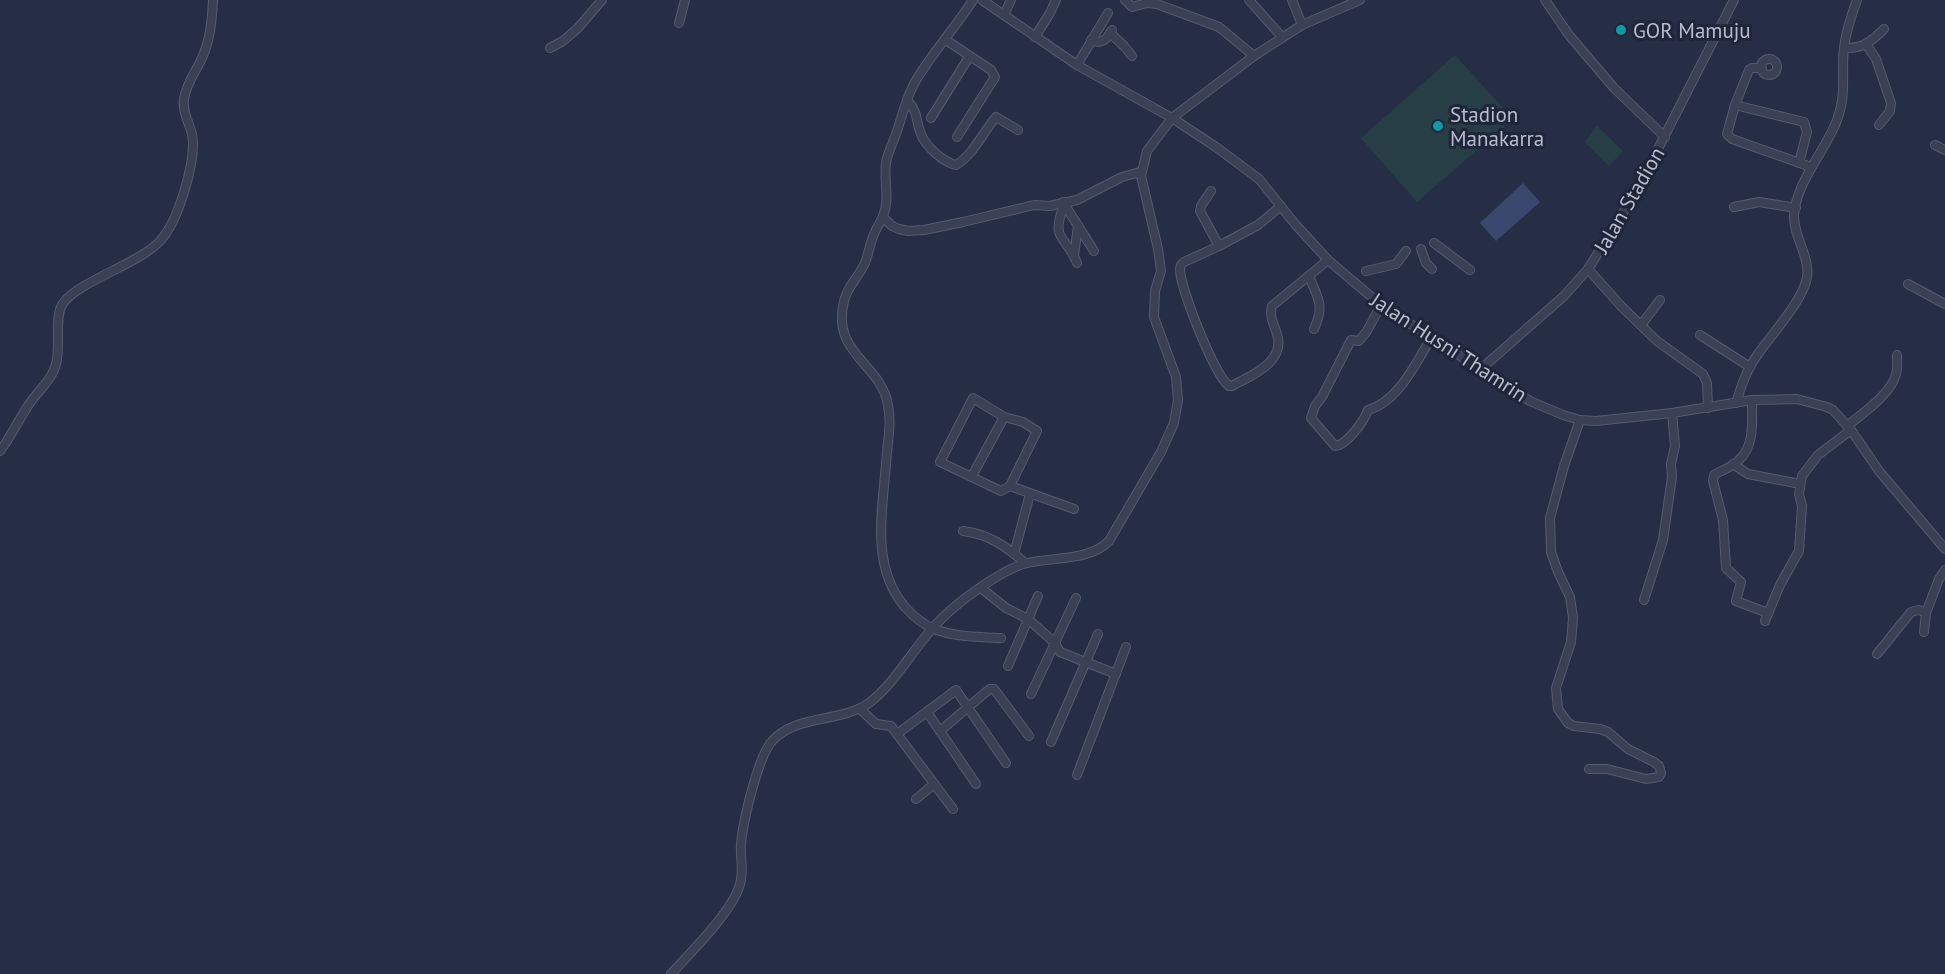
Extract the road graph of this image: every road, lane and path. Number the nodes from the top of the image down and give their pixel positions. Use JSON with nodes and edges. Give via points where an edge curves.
{"nodes":[{"id":1,"x":213,"y":0,"type":"edge"},
{"id":2,"x":603,"y":0,"type":"edge"},
{"id":3,"x":685,"y":0,"type":"edge"},
{"id":4,"x":973,"y":0,"type":"edge"},
{"id":5,"x":982,"y":0,"type":"edge"},
{"id":6,"x":1011,"y":0,"type":"edge"},
{"id":7,"x":1056,"y":0,"type":"edge"},
{"id":8,"x":1125,"y":0,"type":"edge"},
{"id":9,"x":1249,"y":0,"type":"edge"},
{"id":10,"x":1292,"y":0,"type":"edge"},
{"id":11,"x":1360,"y":0,"type":"edge"},
{"id":12,"x":1545,"y":0,"type":"edge"},
{"id":13,"x":1734,"y":0,"type":"edge"},
{"id":14,"x":1857,"y":0,"type":"edge"},
{"id":15,"x":1157,"y":2,"type":"edge"},
{"id":16,"x":1108,"y":13,"type":"dead end"},
{"id":17,"x":1004,"y":15,"type":"junction"},
{"id":18,"x":679,"y":23,"type":"dead end"},
{"id":19,"x":1302,"y":25,"type":"junction"},
{"id":20,"x":1884,"y":29,"type":"dead end"},
{"id":21,"x":1035,"y":37,"type":"junction"},
{"id":22,"x":1282,"y":37,"type":"junction"},
{"id":23,"x":945,"y":40,"type":"junction"},
{"id":24,"x":1091,"y":40,"type":"junction"},
{"id":25,"x":1866,"y":44,"type":"junction"},
{"id":26,"x":550,"y":48,"type":"dead end"},
{"id":27,"x":1844,"y":48,"type":"junction"},
{"id":28,"x":1132,"y":56,"type":"dead end"},
{"id":29,"x":1254,"y":56,"type":"junction"},
{"id":30,"x":969,"y":57,"type":"junction"},
{"id":31,"x":1077,"y":64,"type":"junction"},
{"id":32,"x":1762,"y":68,"type":"dead end"},
{"id":33,"x":907,"y":100,"type":"junction"},
{"id":34,"x":1735,"y":105,"type":"junction"},
{"id":35,"x":931,"y":118,"type":"dead end"},
{"id":36,"x":1172,"y":118,"type":"junction"},
{"id":37,"x":1879,"y":125,"type":"dead end"},
{"id":38,"x":1018,"y":130,"type":"dead end"},
{"id":39,"x":957,"y":137,"type":"dead end"},
{"id":40,"x":1665,"y":137,"type":"junction"},
{"id":41,"x":1935,"y":145,"type":"dead end"},
{"id":42,"x":1945,"y":150,"type":"edge"},
{"id":43,"x":1799,"y":163,"type":"junction"},
{"id":44,"x":1811,"y":167,"type":"junction"},
{"id":45,"x":1140,"y":172,"type":"junction"},
{"id":46,"x":1211,"y":190,"type":"dead end"},
{"id":47,"x":1064,"y":203,"type":"junction"},
{"id":48,"x":1281,"y":206,"type":"junction"},
{"id":49,"x":1734,"y":207,"type":"dead end"},
{"id":50,"x":1796,"y":208,"type":"junction"},
{"id":51,"x":883,"y":217,"type":"junction"},
{"id":52,"x":1078,"y":226,"type":"junction"},
{"id":53,"x":1434,"y":243,"type":"dead end"},
{"id":54,"x":1219,"y":246,"type":"junction"},
{"id":55,"x":1421,"y":249,"type":"dead end"},
{"id":56,"x":1094,"y":251,"type":"dead end"},
{"id":57,"x":1406,"y":251,"type":"dead end"},
{"id":58,"x":1328,"y":260,"type":"junction"},
{"id":59,"x":1588,"y":268,"type":"junction"},
{"id":60,"x":1432,"y":269,"type":"dead end"},
{"id":61,"x":1470,"y":270,"type":"dead end"},
{"id":62,"x":1366,"y":271,"type":"dead end"},
{"id":63,"x":1308,"y":276,"type":"junction"},
{"id":64,"x":1908,"y":284,"type":"dead end"},
{"id":65,"x":1660,"y":300,"type":"dead end"},
{"id":66,"x":1945,"y":304,"type":"edge"},
{"id":67,"x":1381,"y":305,"type":"junction"},
{"id":68,"x":1641,"y":325,"type":"junction"},
{"id":69,"x":1314,"y":329,"type":"dead end"},
{"id":70,"x":1700,"y":335,"type":"dead end"},
{"id":71,"x":1431,"y":338,"type":"junction"},
{"id":72,"x":1897,"y":355,"type":"dead end"},
{"id":73,"x":1750,"y":367,"type":"junction"},
{"id":74,"x":1481,"y":369,"type":"junction"},
{"id":75,"x":1752,"y":400,"type":"junction"},
{"id":76,"x":1736,"y":403,"type":"junction"},
{"id":77,"x":1708,"y":408,"type":"junction"},
{"id":78,"x":1672,"y":413,"type":"junction"},
{"id":79,"x":1004,"y":417,"type":"junction"},
{"id":80,"x":1580,"y":420,"type":"junction"},
{"id":81,"x":1849,"y":428,"type":"junction"},
{"id":82,"x":0,"y":451,"type":"edge"},
{"id":83,"x":1733,"y":464,"type":"junction"},
{"id":84,"x":972,"y":476,"type":"junction"},
{"id":85,"x":1800,"y":484,"type":"junction"},
{"id":86,"x":1010,"y":486,"type":"junction"},
{"id":87,"x":1030,"y":494,"type":"junction"},
{"id":88,"x":1074,"y":509,"type":"dead end"},
{"id":89,"x":963,"y":531,"type":"dead end"},
{"id":90,"x":1945,"y":549,"type":"edge"},
{"id":91,"x":1014,"y":554,"type":"junction"},
{"id":92,"x":1025,"y":563,"type":"junction"},
{"id":93,"x":1945,"y":570,"type":"edge"},
{"id":94,"x":981,"y":588,"type":"junction"},
{"id":95,"x":1038,"y":596,"type":"dead end"},
{"id":96,"x":1076,"y":598,"type":"dead end"},
{"id":97,"x":1644,"y":600,"type":"dead end"},
{"id":98,"x":1926,"y":613,"type":"junction"},
{"id":99,"x":1028,"y":619,"type":"junction"},
{"id":100,"x":932,"y":628,"type":"junction"},
{"id":101,"x":1924,"y":632,"type":"dead end"},
{"id":102,"x":1098,"y":634,"type":"dead end"},
{"id":103,"x":1001,"y":638,"type":"dead end"},
{"id":104,"x":1054,"y":643,"type":"junction"},
{"id":105,"x":1126,"y":647,"type":"dead end"},
{"id":106,"x":1876,"y":654,"type":"dead end"},
{"id":107,"x":1086,"y":661,"type":"junction"},
{"id":108,"x":1008,"y":666,"type":"dead end"},
{"id":109,"x":1116,"y":674,"type":"junction"},
{"id":110,"x":1031,"y":694,"type":"dead end"},
{"id":111,"x":967,"y":708,"type":"junction"},
{"id":112,"x":860,"y":709,"type":"junction"},
{"id":113,"x":927,"y":712,"type":"junction"},
{"id":114,"x":940,"y":731,"type":"junction"},
{"id":115,"x":897,"y":734,"type":"junction"},
{"id":116,"x":1029,"y":736,"type":"dead end"},
{"id":117,"x":1051,"y":742,"type":"dead end"},
{"id":118,"x":1006,"y":764,"type":"dead end"},
{"id":119,"x":1589,"y":768,"type":"dead end"},
{"id":120,"x":1077,"y":775,"type":"dead end"},
{"id":121,"x":934,"y":784,"type":"junction"},
{"id":122,"x":976,"y":784,"type":"dead end"},
{"id":123,"x":916,"y":799,"type":"dead end"},
{"id":124,"x":953,"y":809,"type":"dead end"},
{"id":125,"x":671,"y":974,"type":"edge"}],
"edges":[{"from":1,"to":82,"type":"street","via":[[208,42],[184,99],[192,149],[176,217],[160,242],[78,291],[61,306],[56,366]]},
{"from":2,"to":26,"type":"street","via":[[578,28]]},
{"from":3,"to":18,"type":"street"},
{"from":4,"to":23,"type":"street"},
{"from":5,"to":17,"type":"street","name":"Jalan Husni Thamrin"},
{"from":6,"to":17,"type":"street"},
{"from":7,"to":21,"type":"street"},
{"from":8,"to":15,"type":"street","via":[[1131,7]]},
{"from":9,"to":22,"type":"street"},
{"from":10,"to":19,"type":"street"},
{"from":11,"to":19,"type":"street"},
{"from":12,"to":40,"type":"street","via":[[1614,88]]},
{"from":13,"to":40,"type":"street","name":"Jalan Stadion"},
{"from":14,"to":27,"type":"street"},
{"from":15,"to":29,"type":"street","via":[[1219,27]]},
{"from":16,"to":24,"type":"street"},
{"from":17,"to":21,"type":"street","name":"Jalan Husni Thamrin"},
{"from":19,"to":22,"type":"street"},
{"from":20,"to":25,"type":"street"},
{"from":21,"to":31,"type":"street","name":"Jalan Husni Thamrin"},
{"from":22,"to":29,"type":"street"},
{"from":23,"to":30,"type":"street"},
{"from":23,"to":33,"type":"street"},
{"from":24,"to":28,"type":"street","via":[[1105,40],[1111,31]]},
{"from":24,"to":31,"type":"street"},
{"from":25,"to":27,"type":"street"},
{"from":25,"to":37,"type":"street","via":[[1876,59],[1891,103]]},
{"from":27,"to":44,"type":"street","via":[[1845,86],[1840,110]]},
{"from":29,"to":36,"type":"street"},
{"from":30,"to":35,"type":"street"},
{"from":30,"to":39,"type":"street","via":[[991,70],[995,77]]},
{"from":31,"to":36,"type":"street","name":"Jalan Husni Thamrin"},
{"from":32,"to":34,"type":"street","via":[[1749,70]]},
{"from":33,"to":38,"type":"street","via":[[916,114],[922,137],[952,164],[962,160],[996,117]]},
{"from":33,"to":51,"type":"street","via":[[887,159]]},
{"from":34,"to":43,"type":"street","via":[[1726,131],[1729,137]]},
{"from":34,"to":43,"type":"street","via":[[1804,122],[1807,132]]},
{"from":36,"to":45,"type":"street","via":[[1147,151]]},
{"from":36,"to":48,"type":"street","name":"Jalan Husni Thamrin","via":[[1259,179]]},
{"from":40,"to":59,"type":"street","name":"Jalan Stadion"},
{"from":41,"to":42,"type":"street"},
{"from":43,"to":44,"type":"street"},
{"from":44,"to":50,"type":"street"},
{"from":45,"to":47,"type":"street"},
{"from":45,"to":92,"type":"street","via":[[1161,271],[1154,317],[1177,385],[1174,423],[1107,543],[1068,557]]},
{"from":46,"to":54,"type":"street","via":[[1200,212]]},
{"from":47,"to":51,"type":"street","via":[[1026,206],[916,230],[899,229]]},
{"from":47,"to":52,"type":"street"},
{"from":47,"to":52,"type":"street","via":[[1058,229],[1075,259]]},
{"from":48,"to":54,"type":"street","via":[[1258,225]]},
{"from":48,"to":58,"type":"street","name":"Jalan Husni Thamrin"},
{"from":49,"to":50,"type":"street","via":[[1759,202]]},
{"from":50,"to":73,"type":"street","via":[[1795,225],[1807,277],[1801,295]]},
{"from":51,"to":100,"type":"street","via":[[866,262],[845,296],[842,325],[855,356],[875,374],[888,404],[890,424],[881,525],[888,581],[914,618]]},
{"from":52,"to":56,"type":"street"},
{"from":53,"to":61,"type":"street"},
{"from":54,"to":63,"type":"street","via":[[1184,262],[1180,271],[1195,321],[1229,386],[1271,362],[1278,353],[1272,306]]},
{"from":55,"to":60,"type":"street"},
{"from":57,"to":62,"type":"street","via":[[1396,264]]},
{"from":58,"to":63,"type":"street"},
{"from":58,"to":67,"type":"street","name":"Jalan Husni Thamrin"},
{"from":59,"to":68,"type":"street"},
{"from":59,"to":74,"type":"street","name":"Jalan Stadion","via":[[1564,296]]},
{"from":63,"to":69,"type":"street","via":[[1320,308]]},
{"from":64,"to":66,"type":"street"},
{"from":65,"to":68,"type":"street"},
{"from":67,"to":71,"type":"street","name":"Jalan Husni Thamrin"},
{"from":67,"to":71,"type":"street","via":[[1359,341],[1351,340],[1311,418],[1335,446],[1344,443],[1364,422],[1368,410],[1383,404],[1400,386]]},
{"from":68,"to":77,"type":"street","via":[[1703,374]]},
{"from":70,"to":73,"type":"street"},
{"from":71,"to":74,"type":"street","name":"Jalan Husni Thamrin"},
{"from":72,"to":81,"type":"street","via":[[1894,380]]},
{"from":73,"to":76,"type":"street"},
{"from":74,"to":80,"type":"street","name":"Jalan Husni Thamrin","via":[[1530,401]]},
{"from":75,"to":76,"type":"street","name":"Jalan Husni Thamrin"},
{"from":75,"to":81,"type":"street","name":"Jalan Husni Thamrin","via":[[1813,402],[1833,410]]},
{"from":75,"to":83,"type":"street","via":[[1748,449]]},
{"from":76,"to":77,"type":"street","name":"Jalan Husni Thamrin"},
{"from":77,"to":78,"type":"street","name":"Jalan Husni Thamrin"},
{"from":78,"to":80,"type":"street","name":"Jalan Husni Thamrin"},
{"from":78,"to":97,"type":"street","via":[[1675,446],[1663,540]]},
{"from":79,"to":84,"type":"street"},
{"from":79,"to":84,"type":"street","via":[[974,398],[940,462]]},
{"from":79,"to":86,"type":"street","via":[[1037,431]]},
{"from":80,"to":119,"type":"street","via":[[1550,518],[1551,552],[1570,597],[1573,618],[1571,642],[1557,688],[1558,709],[1574,726],[1608,732],[1654,762],[1661,773],[1650,780]]},
{"from":81,"to":85,"type":"street","via":[[1818,455]]},
{"from":81,"to":90,"type":"street","name":"Jalan Husni Thamrin","via":[[1879,471]]},
{"from":83,"to":85,"type":"street","via":[[1748,474]]},
{"from":83,"to":85,"type":"street","via":[[1713,477],[1724,520],[1726,568],[1741,582],[1736,602],[1766,617],[1799,551]]},
{"from":84,"to":86,"type":"street","via":[[1002,491]]},
{"from":86,"to":87,"type":"street"},
{"from":87,"to":88,"type":"street"},
{"from":87,"to":91,"type":"street"},
{"from":89,"to":91,"type":"street","via":[[982,533]]},
{"from":91,"to":92,"type":"street"},
{"from":92,"to":94,"type":"street"},
{"from":93,"to":98,"type":"street"},
{"from":94,"to":99,"type":"street"},
{"from":94,"to":100,"type":"street"},
{"from":95,"to":99,"type":"street"},
{"from":96,"to":104,"type":"street"},
{"from":98,"to":101,"type":"street"},
{"from":98,"to":106,"type":"street","via":[[1911,612]]},
{"from":99,"to":104,"type":"street"},
{"from":99,"to":108,"type":"street"},
{"from":100,"to":103,"type":"street"},
{"from":100,"to":112,"type":"street","via":[[880,694]]},
{"from":102,"to":107,"type":"street"},
{"from":104,"to":107,"type":"street","via":[[1060,652]]},
{"from":104,"to":110,"type":"street"},
{"from":105,"to":109,"type":"street"},
{"from":107,"to":109,"type":"street"},
{"from":107,"to":117,"type":"street"},
{"from":109,"to":120,"type":"street"},
{"from":111,"to":113,"type":"street","via":[[956,690]]},
{"from":111,"to":114,"type":"street"},
{"from":111,"to":116,"type":"street","via":[[994,689]]},
{"from":111,"to":118,"type":"street"},
{"from":112,"to":115,"type":"street","via":[[876,724],[891,726]]},
{"from":112,"to":125,"type":"street","via":[[792,727],[781,732],[766,749],[742,832],[740,886],[728,907]]},
{"from":113,"to":114,"type":"street"},
{"from":113,"to":115,"type":"street"},
{"from":114,"to":122,"type":"street"},
{"from":115,"to":121,"type":"street"},
{"from":121,"to":123,"type":"street"},
{"from":121,"to":124,"type":"street"}]}
